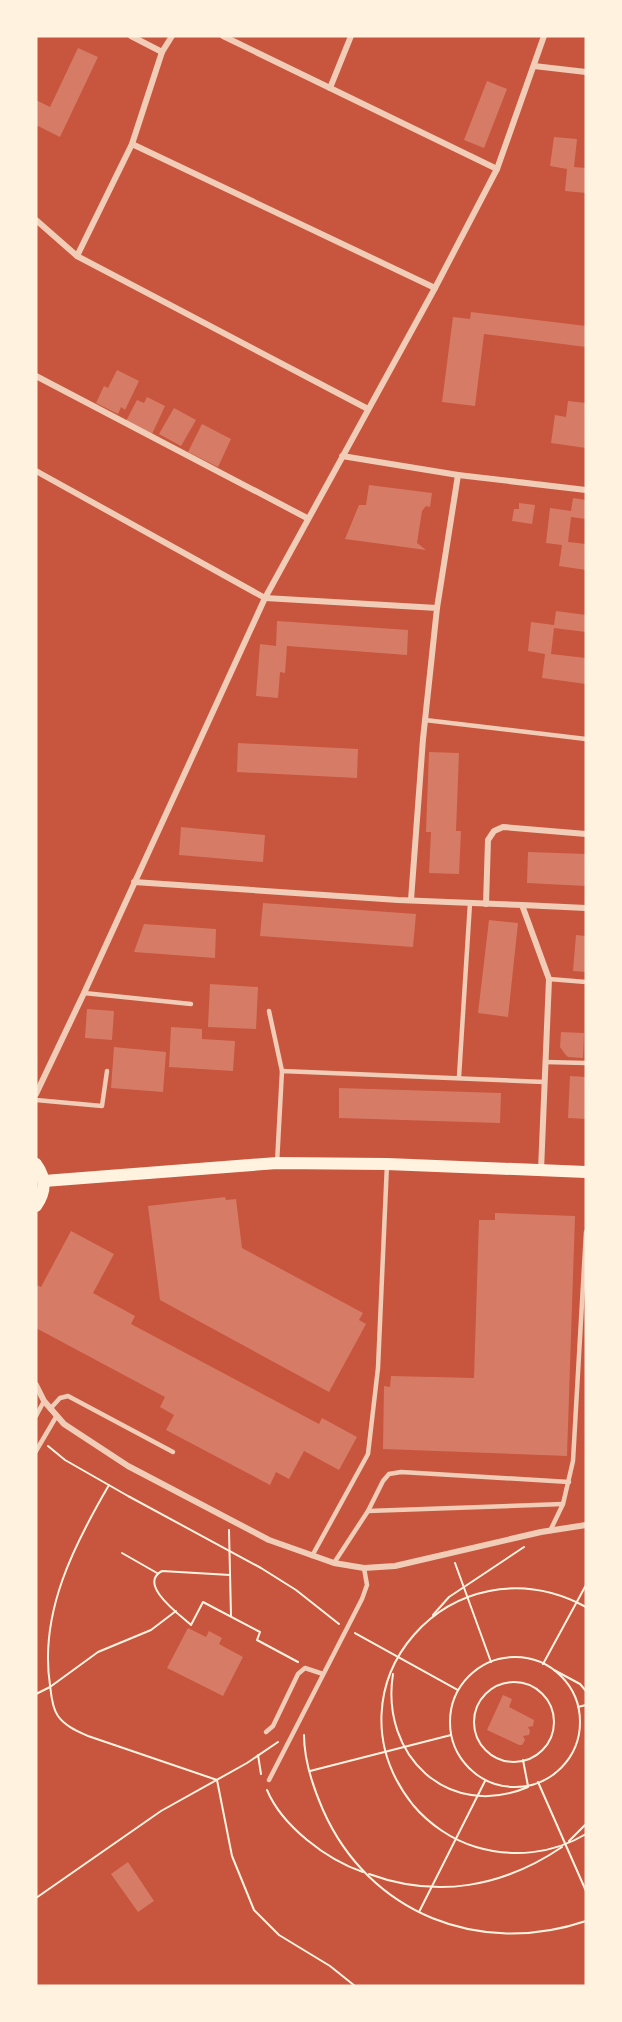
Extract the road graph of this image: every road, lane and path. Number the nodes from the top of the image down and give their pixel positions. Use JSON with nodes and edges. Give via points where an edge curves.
{"nodes":[{"id":1,"x":131,"y":36,"type":"edge"},
{"id":2,"x":172,"y":36,"type":"edge"},
{"id":3,"x":223,"y":36,"type":"edge"},
{"id":4,"x":351,"y":36,"type":"edge"},
{"id":5,"x":544,"y":36,"type":"edge"},
{"id":6,"x":162,"y":52,"type":"junction"},
{"id":7,"x":534,"y":66,"type":"junction"},
{"id":8,"x":586,"y":72,"type":"edge"},
{"id":9,"x":330,"y":87,"type":"junction"},
{"id":10,"x":132,"y":144,"type":"junction"},
{"id":11,"x":497,"y":169,"type":"junction"},
{"id":12,"x":36,"y":220,"type":"edge"},
{"id":13,"x":77,"y":256,"type":"junction"},
{"id":14,"x":435,"y":288,"type":"junction"},
{"id":15,"x":36,"y":376,"type":"edge"},
{"id":16,"x":368,"y":409,"type":"junction"},
{"id":17,"x":342,"y":456,"type":"junction"},
{"id":18,"x":36,"y":471,"type":"edge"},
{"id":19,"x":458,"y":475,"type":"junction"},
{"id":20,"x":586,"y":490,"type":"edge"},
{"id":21,"x":307,"y":518,"type":"junction"},
{"id":22,"x":265,"y":598,"type":"junction"},
{"id":23,"x":437,"y":608,"type":"junction"},
{"id":24,"x":425,"y":720,"type":"junction"},
{"id":25,"x":586,"y":739,"type":"edge"},
{"id":26,"x":586,"y":834,"type":"edge"},
{"id":27,"x":134,"y":882,"type":"junction"},
{"id":28,"x":411,"y":900,"type":"junction"},
{"id":29,"x":470,"y":903,"type":"junction"},
{"id":30,"x":486,"y":904,"type":"junction"},
{"id":31,"x":522,"y":905,"type":"junction"},
{"id":32,"x":586,"y":908,"type":"edge"},
{"id":33,"x":549,"y":980,"type":"junction"},
{"id":34,"x":586,"y":982,"type":"edge"},
{"id":35,"x":84,"y":993,"type":"junction"},
{"id":36,"x":191,"y":1004,"type":"dead end"},
{"id":37,"x":268,"y":1011,"type":"dead end"},
{"id":38,"x":545,"y":1062,"type":"junction"},
{"id":39,"x":586,"y":1063,"type":"edge"},
{"id":40,"x":107,"y":1071,"type":"dead end"},
{"id":41,"x":282,"y":1071,"type":"junction"},
{"id":42,"x":459,"y":1077,"type":"junction"},
{"id":43,"x":544,"y":1082,"type":"junction"},
{"id":44,"x":36,"y":1094,"type":"edge"},
{"id":45,"x":36,"y":1100,"type":"edge"},
{"id":46,"x":277,"y":1163,"type":"junction"},
{"id":47,"x":36,"y":1164,"type":"edge"},
{"id":48,"x":387,"y":1164,"type":"junction"},
{"id":49,"x":541,"y":1170,"type":"junction"},
{"id":50,"x":586,"y":1172,"type":"edge"},
{"id":51,"x":44,"y":1180,"type":"junction"},
{"id":52,"x":36,"y":1206,"type":"edge"},
{"id":53,"x":586,"y":1232,"type":"edge"},
{"id":54,"x":36,"y":1385,"type":"edge"},
{"id":55,"x":44,"y":1401,"type":"junction"},
{"id":56,"x":50,"y":1409,"type":"junction"},
{"id":57,"x":36,"y":1416,"type":"edge"},
{"id":58,"x":56,"y":1417,"type":"junction"},
{"id":59,"x":42,"y":1442,"type":"junction"},
{"id":60,"x":36,"y":1452,"type":"edge"},
{"id":61,"x":174,"y":1452,"type":"dead end"},
{"id":62,"x":569,"y":1482,"type":"junction"},
{"id":63,"x":108,"y":1485,"type":"junction"},
{"id":64,"x":563,"y":1504,"type":"junction"},
{"id":65,"x":368,"y":1511,"type":"junction"},
{"id":66,"x":229,"y":1521,"type":"junction"},
{"id":67,"x":586,"y":1525,"type":"edge"},
{"id":68,"x":550,"y":1531,"type":"junction"},
{"id":69,"x":525,"y":1547,"type":"dead end"},
{"id":70,"x":231,"y":1552,"type":"junction"},
{"id":71,"x":451,"y":1552,"type":"junction"},
{"id":72,"x":122,"y":1553,"type":"dead end"},
{"id":73,"x":312,"y":1556,"type":"junction"},
{"id":74,"x":334,"y":1563,"type":"junction"},
{"id":75,"x":364,"y":1568,"type":"junction"},
{"id":76,"x":157,"y":1573,"type":"junction"},
{"id":77,"x":230,"y":1575,"type":"junction"},
{"id":78,"x":586,"y":1585,"type":"edge"},
{"id":79,"x":463,"y":1587,"type":"junction"},
{"id":80,"x":466,"y":1597,"type":"junction"},
{"id":81,"x":577,"y":1602,"type":"junction"},
{"id":82,"x":586,"y":1607,"type":"edge"},
{"id":83,"x":176,"y":1611,"type":"junction"},
{"id":84,"x":231,"y":1616,"type":"junction"},
{"id":85,"x":427,"y":1621,"type":"junction"},
{"id":86,"x":347,"y":1629,"type":"junction"},
{"id":87,"x":398,"y":1657,"type":"junction"},
{"id":88,"x":491,"y":1662,"type":"junction"},
{"id":89,"x":543,"y":1664,"type":"junction"},
{"id":90,"x":394,"y":1667,"type":"junction"},
{"id":91,"x":549,"y":1667,"type":"junction"},
{"id":92,"x":311,"y":1669,"type":"junction"},
{"id":93,"x":323,"y":1674,"type":"junction"},
{"id":94,"x":50,"y":1687,"type":"junction"},
{"id":95,"x":458,"y":1690,"type":"junction"},
{"id":96,"x":586,"y":1690,"type":"edge"},
{"id":97,"x":36,"y":1694,"type":"edge"},
{"id":98,"x":586,"y":1705,"type":"edge"},
{"id":99,"x":578,"y":1707,"type":"junction"},
{"id":100,"x":304,"y":1712,"type":"junction"},
{"id":101,"x":295,"y":1730,"type":"junction"},
{"id":102,"x":266,"y":1732,"type":"dead end"},
{"id":103,"x":451,"y":1735,"type":"junction"},
{"id":104,"x":404,"y":1748,"type":"junction"},
{"id":105,"x":386,"y":1752,"type":"junction"},
{"id":106,"x":258,"y":1755,"type":"junction"},
{"id":107,"x":524,"y":1760,"type":"junction"},
{"id":108,"x":310,"y":1771,"type":"junction"},
{"id":109,"x":262,"y":1776,"type":"dead end"},
{"id":110,"x":217,"y":1780,"type":"junction"},
{"id":111,"x":269,"y":1780,"type":"dead end"},
{"id":112,"x":485,"y":1780,"type":"junction"},
{"id":113,"x":539,"y":1782,"type":"junction"},
{"id":114,"x":266,"y":1786,"type":"dead end"},
{"id":115,"x":528,"y":1786,"type":"junction"},
{"id":116,"x":477,"y":1797,"type":"junction"},
{"id":117,"x":586,"y":1824,"type":"edge"},
{"id":118,"x":586,"y":1834,"type":"edge"},
{"id":119,"x":456,"y":1839,"type":"junction"},
{"id":120,"x":566,"y":1844,"type":"junction"},
{"id":121,"x":366,"y":1873,"type":"junction"},
{"id":122,"x":431,"y":1887,"type":"junction"},
{"id":123,"x":586,"y":1891,"type":"edge"},
{"id":124,"x":36,"y":1898,"type":"edge"},
{"id":125,"x":419,"y":1912,"type":"junction"},
{"id":126,"x":586,"y":1921,"type":"edge"},
{"id":127,"x":355,"y":1986,"type":"edge"}],
"edges":[{"from":1,"to":6,"type":"street"},
{"from":2,"to":6,"type":"street"},
{"from":3,"to":9,"type":"street"},
{"from":4,"to":9,"type":"street"},
{"from":5,"to":7,"type":"street"},
{"from":6,"to":10,"type":"street"},
{"from":7,"to":8,"type":"street"},
{"from":7,"to":11,"type":"street"},
{"from":9,"to":11,"type":"street"},
{"from":10,"to":13,"type":"street"},
{"from":10,"to":14,"type":"street"},
{"from":11,"to":14,"type":"street"},
{"from":12,"to":13,"type":"street"},
{"from":13,"to":16,"type":"street"},
{"from":14,"to":16,"type":"street"},
{"from":15,"to":21,"type":"street"},
{"from":16,"to":17,"type":"street"},
{"from":17,"to":19,"type":"street"},
{"from":17,"to":21,"type":"street"},
{"from":18,"to":22,"type":"street"},
{"from":19,"to":20,"type":"street"},
{"from":19,"to":23,"type":"street"},
{"from":21,"to":22,"type":"street"},
{"from":22,"to":23,"type":"street"},
{"from":22,"to":27,"type":"street"},
{"from":23,"to":24,"type":"street"},
{"from":24,"to":25,"type":"lane"},
{"from":24,"to":28,"type":"street"},
{"from":26,"to":30,"type":"street","via":[[503,827],[494,831],[488,840]]},
{"from":27,"to":28,"type":"street"},
{"from":27,"to":35,"type":"street"},
{"from":28,"to":29,"type":"street"},
{"from":29,"to":30,"type":"street"},
{"from":29,"to":42,"type":"lane"},
{"from":30,"to":31,"type":"street"},
{"from":31,"to":32,"type":"street"},
{"from":31,"to":33,"type":"street"},
{"from":33,"to":34,"type":"lane"},
{"from":33,"to":38,"type":"street"},
{"from":35,"to":36,"type":"lane"},
{"from":35,"to":44,"type":"street"},
{"from":37,"to":41,"type":"lane"},
{"from":38,"to":39,"type":"lane"},
{"from":38,"to":43,"type":"street"},
{"from":40,"to":45,"type":"lane","via":[[102,1106]]},
{"from":41,"to":42,"type":"lane"},
{"from":41,"to":46,"type":"lane"},
{"from":42,"to":43,"type":"lane"},
{"from":43,"to":49,"type":"street"},
{"from":46,"to":48,"type":"main road"},
{"from":46,"to":51,"type":"main road"},
{"from":47,"to":51,"type":"main road"},
{"from":48,"to":49,"type":"main road"},
{"from":48,"to":73,"type":"lane","via":[[378,1368],[368,1454]]},
{"from":49,"to":50,"type":"main road"},
{"from":51,"to":52,"type":"main road"},
{"from":53,"to":62,"type":"lane"},
{"from":54,"to":55,"type":"street"},
{"from":55,"to":56,"type":"street"},
{"from":55,"to":57,"type":"lane"},
{"from":56,"to":58,"type":"street"},
{"from":56,"to":61,"type":"lane","via":[[60,1398],[68,1396]]},
{"from":58,"to":59,"type":"lane"},
{"from":58,"to":66,"type":"street","via":[[116,1459]]},
{"from":59,"to":60,"type":"lane"},
{"from":59,"to":63,"type":"path"},
{"from":62,"to":64,"type":"lane"},
{"from":62,"to":65,"type":"lane","via":[[401,1472],[389,1474],[383,1481]]},
{"from":63,"to":70,"type":"path"},
{"from":63,"to":94,"type":"path","via":[[68,1565],[54,1606],[48,1642]]},
{"from":64,"to":65,"type":"lane"},
{"from":64,"to":68,"type":"lane"},
{"from":65,"to":74,"type":"lane"},
{"from":66,"to":70,"type":"path"},
{"from":66,"to":73,"type":"street"},
{"from":67,"to":68,"type":"street"},
{"from":68,"to":71,"type":"street"},
{"from":69,"to":79,"type":"path"},
{"from":70,"to":77,"type":"path"},
{"from":70,"to":86,"type":"path","via":[[296,1590]]},
{"from":71,"to":75,"type":"street"},
{"from":71,"to":79,"type":"path"},
{"from":72,"to":76,"type":"path"},
{"from":73,"to":74,"type":"street"},
{"from":74,"to":75,"type":"street"},
{"from":75,"to":86,"type":"lane","via":[[367,1585]]},
{"from":76,"to":77,"type":"path"},
{"from":76,"to":83,"type":"path","via":[[154,1587]]},
{"from":77,"to":84,"type":"path"},
{"from":78,"to":81,"type":"path"},
{"from":79,"to":80,"type":"path"},
{"from":79,"to":85,"type":"path"},
{"from":80,"to":81,"type":"path","via":[[497,1589],[529,1588]]},
{"from":80,"to":85,"type":"path"},
{"from":80,"to":88,"type":"path"},
{"from":81,"to":82,"type":"path"},
{"from":81,"to":89,"type":"path"},
{"from":83,"to":84,"type":"path","via":[[190,1625],[203,1602]]},
{"from":83,"to":94,"type":"path","via":[[144,1633],[99,1652]]},
{"from":84,"to":92,"type":"path","via":[[260,1632],[257,1640]]},
{"from":85,"to":87,"type":"path"},
{"from":86,"to":87,"type":"path"},
{"from":86,"to":93,"type":"lane"},
{"from":87,"to":90,"type":"path"},
{"from":87,"to":95,"type":"path"},
{"from":88,"to":89,"type":"path","via":[[523,1658]]},
{"from":88,"to":95,"type":"path","via":[[474,1672]]},
{"from":89,"to":91,"type":"path"},
{"from":90,"to":104,"type":"path","via":[[390,1697]]},
{"from":90,"to":105,"type":"path","via":[[382,1718]]},
{"from":91,"to":96,"type":"path"},
{"from":91,"to":99,"type":"path","via":[[565,1682]]},
{"from":92,"to":93,"type":"lane"},
{"from":92,"to":102,"type":"lane","via":[[305,1668],[298,1674],[273,1726]]},
{"from":93,"to":100,"type":"lane"},
{"from":94,"to":97,"type":"path"},
{"from":94,"to":110,"type":"path","via":[[57,1714],[69,1727]]},
{"from":95,"to":103,"type":"path","via":[[451,1709]]},
{"from":98,"to":99,"type":"path"},
{"from":99,"to":113,"type":"path","via":[[579,1732],[573,1752],[560,1770]]},
{"from":100,"to":101,"type":"lane"},
{"from":100,"to":108,"type":"path"},
{"from":101,"to":106,"type":"path"},
{"from":101,"to":111,"type":"lane"},
{"from":103,"to":104,"type":"path"},
{"from":103,"to":112,"type":"path","via":[[464,1762]]},
{"from":104,"to":105,"type":"path"},
{"from":104,"to":116,"type":"path","via":[[438,1783]]},
{"from":105,"to":108,"type":"path"},
{"from":105,"to":119,"type":"path","via":[[407,1797],[429,1821]]},
{"from":106,"to":109,"type":"path"},
{"from":106,"to":110,"type":"path"},
{"from":107,"to":107,"type":"path","via":[[543,1750],[550,1739],[553,1713],[539,1691],[515,1682],[502,1684],[490,1690],[475,1711],[477,1737],[494,1757]]},
{"from":107,"to":115,"type":"path"},
{"from":108,"to":121,"type":"path","via":[[330,1827]]},
{"from":110,"to":124,"type":"path","via":[[161,1811]]},
{"from":110,"to":127,"type":"path","via":[[232,1856],[254,1910],[279,1935]]},
{"from":112,"to":115,"type":"path","via":[[501,1786]]},
{"from":112,"to":116,"type":"path"},
{"from":113,"to":115,"type":"path"},
{"from":113,"to":116,"type":"path","via":[[497,1797]]},
{"from":113,"to":120,"type":"path"},
{"from":114,"to":121,"type":"path","via":[[282,1815],[312,1844]]},
{"from":116,"to":119,"type":"path"},
{"from":117,"to":120,"type":"path"},
{"from":118,"to":120,"type":"path"},
{"from":119,"to":120,"type":"path","via":[[502,1853],[534,1852]]},
{"from":119,"to":122,"type":"path"},
{"from":120,"to":122,"type":"path","via":[[539,1863],[495,1880],[472,1886]]},
{"from":120,"to":123,"type":"path"},
{"from":121,"to":122,"type":"path","via":[[388,1881]]},
{"from":121,"to":125,"type":"path","via":[[400,1902]]},
{"from":122,"to":125,"type":"path"},
{"from":125,"to":126,"type":"path","via":[[467,1930],[501,1935],[532,1934]]}]}
